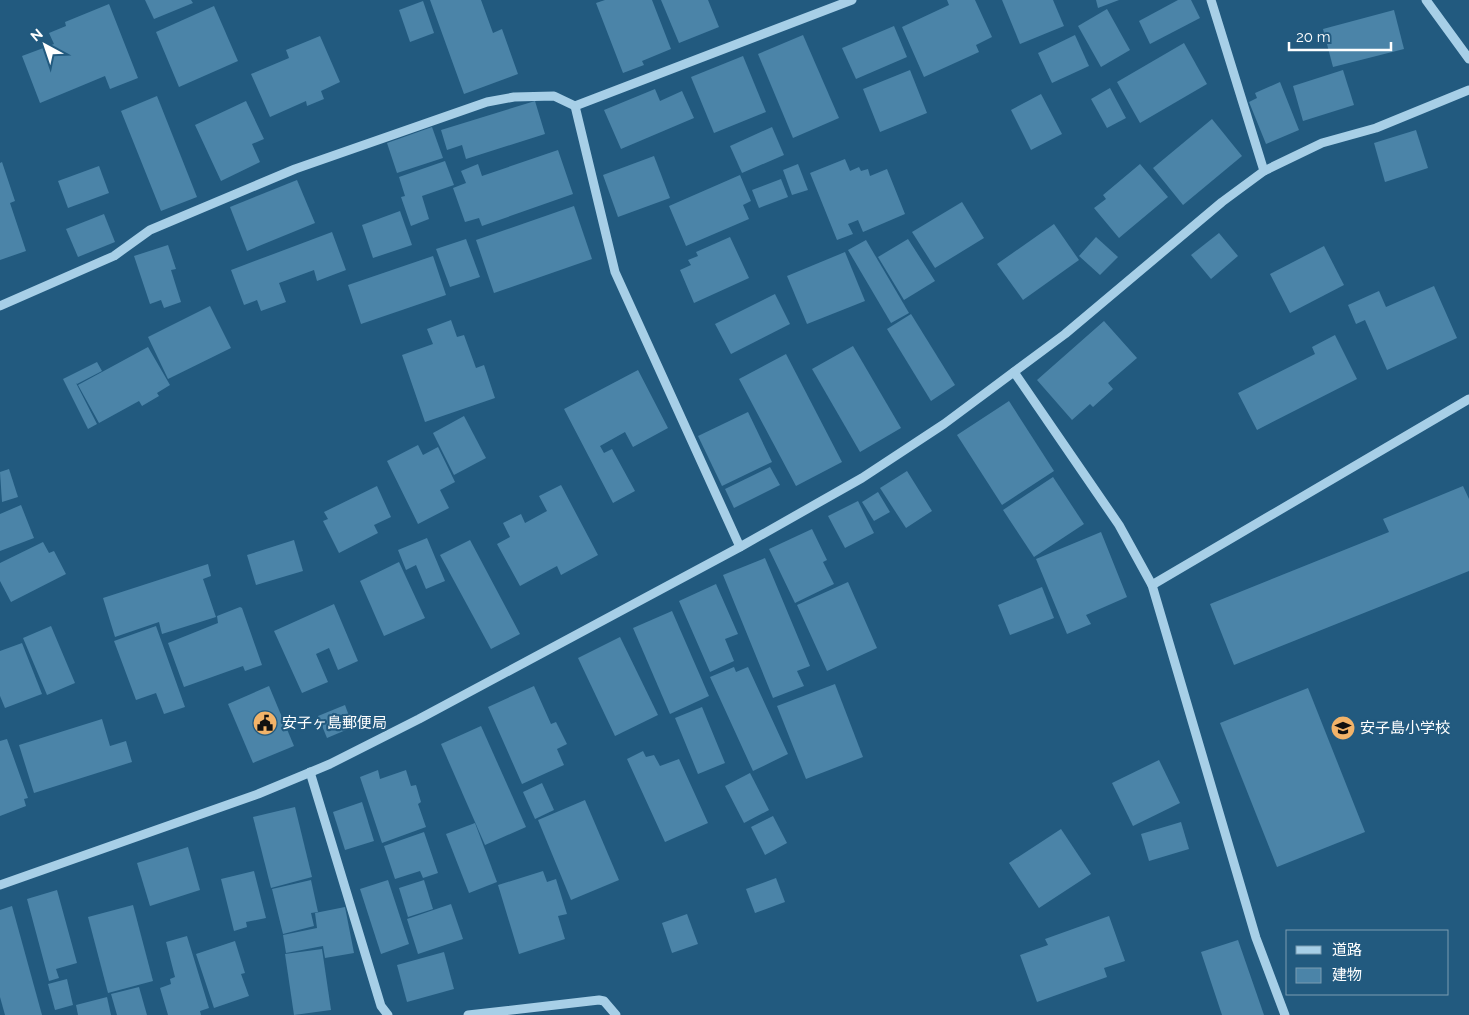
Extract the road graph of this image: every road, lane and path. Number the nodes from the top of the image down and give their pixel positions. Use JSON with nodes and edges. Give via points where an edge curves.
{"nodes":[{"id":1,"x":852,"y":0,"type":"edge"},
{"id":2,"x":1211,"y":0,"type":"edge"},
{"id":3,"x":1426,"y":0,"type":"edge"},
{"id":4,"x":1469,"y":59,"type":"edge"},
{"id":5,"x":1469,"y":90,"type":"edge"},
{"id":6,"x":575,"y":106,"type":"junction"},
{"id":7,"x":1264,"y":171,"type":"junction"},
{"id":8,"x":0,"y":306,"type":"edge"},
{"id":9,"x":1014,"y":372,"type":"junction"},
{"id":10,"x":1469,"y":399,"type":"edge"},
{"id":11,"x":740,"y":547,"type":"junction"},
{"id":12,"x":1152,"y":585,"type":"junction"},
{"id":13,"x":310,"y":772,"type":"junction"},
{"id":14,"x":0,"y":885,"type":"edge"},
{"id":15,"x":388,"y":1015,"type":"edge"},
{"id":16,"x":468,"y":1015,"type":"edge"},
{"id":17,"x":616,"y":1015,"type":"edge"},
{"id":18,"x":1285,"y":1015,"type":"edge"}],
"edges":[{"from":1,"to":6,"type":"street"},
{"from":2,"to":7,"type":"street"},
{"from":3,"to":4,"type":"street"},
{"from":5,"to":7,"type":"street","via":[[1376,128],[1322,143]]},
{"from":6,"to":8,"type":"street","via":[[554,96],[514,97],[450,114],[296,169],[150,230],[114,256]]},
{"from":6,"to":11,"type":"street","via":[[616,272]]},
{"from":7,"to":9,"type":"street"},
{"from":9,"to":11,"type":"street","via":[[944,424],[862,478]]},
{"from":9,"to":12,"type":"street","via":[[1119,525]]},
{"from":10,"to":12,"type":"street"},
{"from":11,"to":13,"type":"street","via":[[419,719]]},
{"from":12,"to":18,"type":"street","via":[[1256,938]]},
{"from":13,"to":14,"type":"street","via":[[249,798]]},
{"from":13,"to":15,"type":"street","via":[[381,1006]]},
{"from":16,"to":17,"type":"street","via":[[599,1000],[604,1001]]}]}
